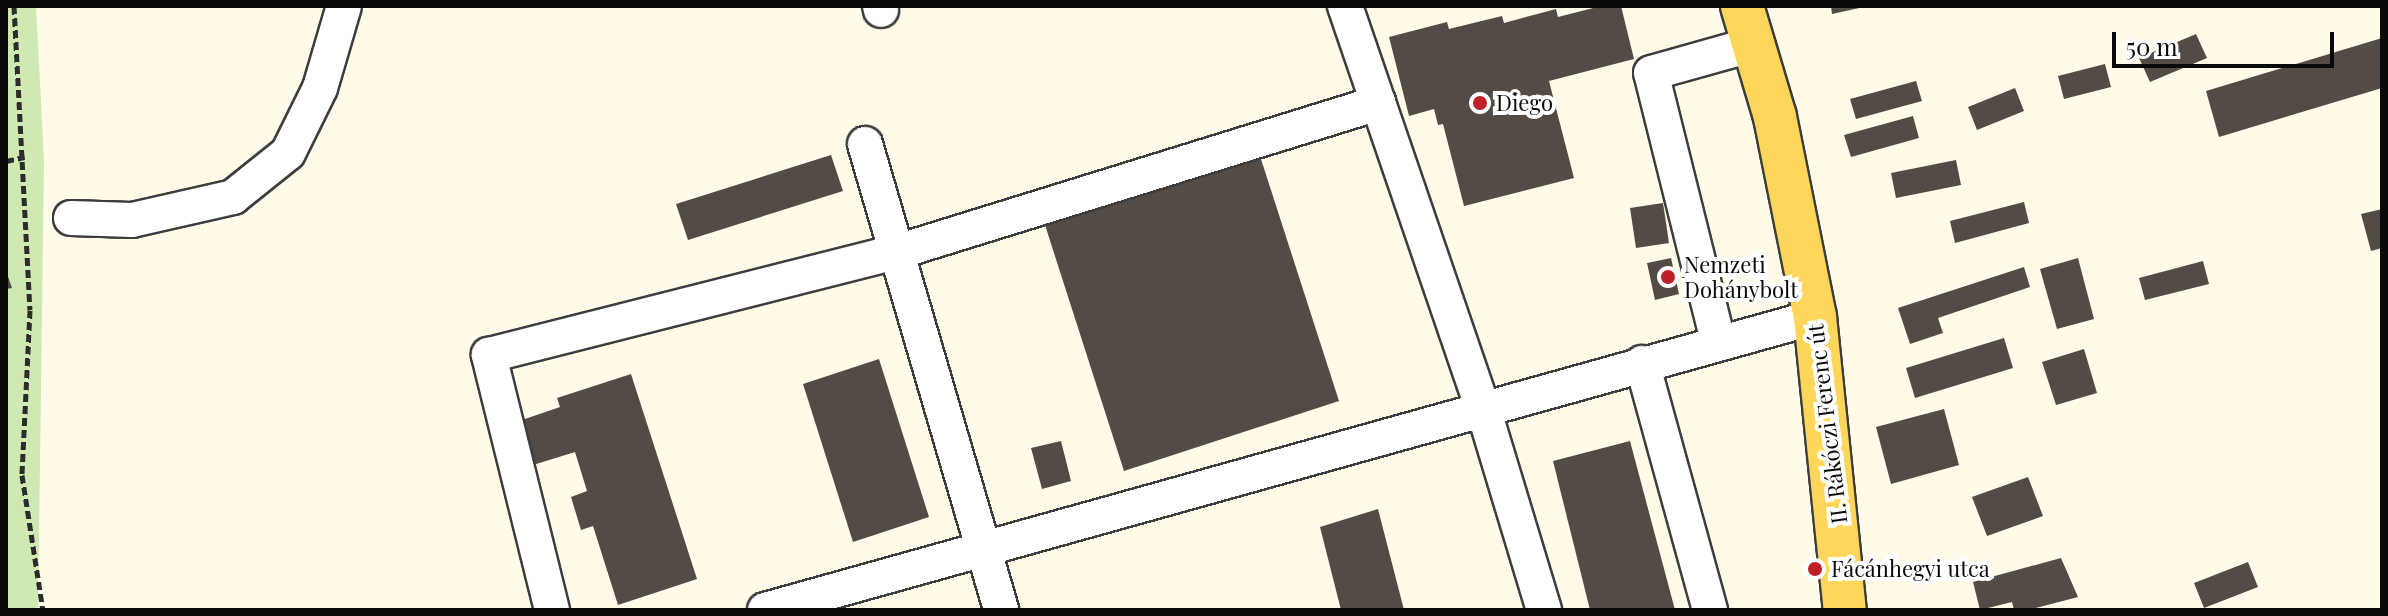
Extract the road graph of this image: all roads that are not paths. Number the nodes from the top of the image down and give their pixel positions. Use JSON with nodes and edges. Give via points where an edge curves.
{"nodes":[{"id":1,"x":344,"y":6,"type":"edge"},
{"id":2,"x":1345,"y":6,"type":"edge"},
{"id":3,"x":1748,"y":25,"type":"edge"},
{"id":4,"x":1378,"y":103,"type":"junction"},
{"id":5,"x":865,"y":144,"type":"dead end"},
{"id":6,"x":71,"y":218,"type":"dead end"},
{"id":7,"x":897,"y":252,"type":"junction"},
{"id":8,"x":1815,"y":317,"type":"junction"},
{"id":9,"x":1718,"y":341,"type":"junction"},
{"id":10,"x":1642,"y":363,"type":"junction"},
{"id":11,"x":1483,"y":408,"type":"junction"},
{"id":12,"x":983,"y":549,"type":"junction"},
{"id":13,"x":552,"y":610,"type":"edge"},
{"id":14,"x":765,"y":610,"type":"edge"},
{"id":15,"x":1001,"y":610,"type":"edge"},
{"id":16,"x":1544,"y":610,"type":"edge"},
{"id":17,"x":1710,"y":610,"type":"edge"},
{"id":18,"x":1845,"y":610,"type":"edge"}],
"edges":[{"from":1,"to":6,"type":"lane","via":[[320,88],[288,153],[233,197],[132,220]]},
{"from":2,"to":4,"type":"lane"},
{"from":3,"to":8,"type":"main road","name":"II. Rákóczi Ferenc út","via":[[1794,202]]},
{"from":3,"to":9,"type":"lane","via":[[1651,73]]},
{"from":4,"to":7,"type":"lane"},
{"from":4,"to":11,"type":"lane"},
{"from":5,"to":7,"type":"lane"},
{"from":7,"to":12,"type":"lane"},
{"from":7,"to":13,"type":"lane","via":[[489,355]]},
{"from":8,"to":9,"type":"lane"},
{"from":8,"to":18,"type":"main road","name":"II. Rákóczi Ferenc út"},
{"from":9,"to":10,"type":"lane"},
{"from":10,"to":11,"type":"lane"},
{"from":10,"to":17,"type":"lane"},
{"from":11,"to":12,"type":"lane"},
{"from":11,"to":16,"type":"lane"},
{"from":12,"to":14,"type":"lane"},
{"from":12,"to":15,"type":"lane"}]}
